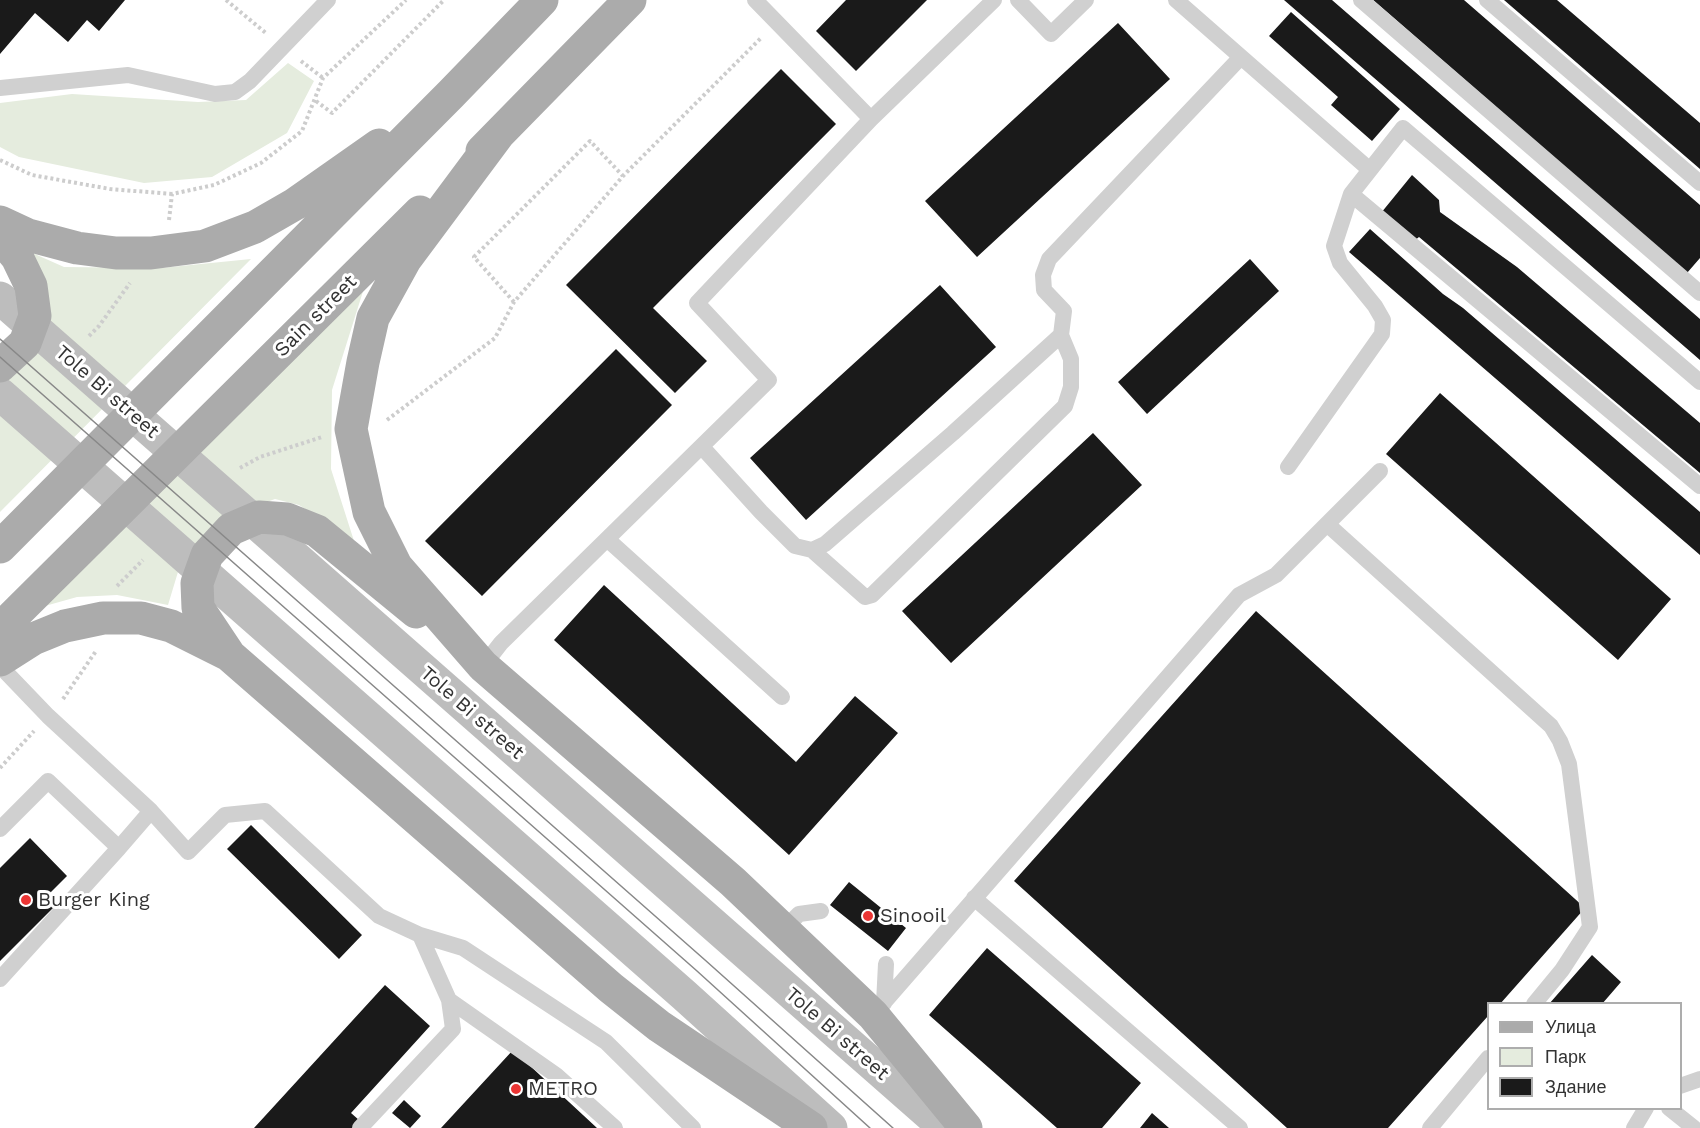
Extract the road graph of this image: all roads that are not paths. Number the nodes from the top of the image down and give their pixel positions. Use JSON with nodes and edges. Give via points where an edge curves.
{"nodes":[{"id":1,"x":328,"y":0,"type":"edge"},
{"id":2,"x":542,"y":0,"type":"edge"},
{"id":3,"x":630,"y":0,"type":"edge"},
{"id":4,"x":755,"y":0,"type":"edge"},
{"id":5,"x":994,"y":0,"type":"edge"},
{"id":6,"x":1018,"y":0,"type":"edge"},
{"id":7,"x":1086,"y":0,"type":"edge"},
{"id":8,"x":1176,"y":0,"type":"edge"},
{"id":9,"x":1361,"y":0,"type":"edge"},
{"id":10,"x":1487,"y":0,"type":"edge"},
{"id":11,"x":1241,"y":57,"type":"junction"},
{"id":12,"x":0,"y":88,"type":"edge"},
{"id":13,"x":451,"y":94,"type":"junction"},
{"id":14,"x":871,"y":119,"type":"junction"},
{"id":15,"x":498,"y":135,"type":"junction"},
{"id":16,"x":1370,"y":170,"type":"junction"},
{"id":17,"x":1700,"y":183,"type":"edge"},
{"id":18,"x":1351,"y":194,"type":"junction"},
{"id":19,"x":0,"y":222,"type":"edge"},
{"id":20,"x":0,"y":237,"type":"edge"},
{"id":21,"x":1700,"y":293,"type":"edge"},
{"id":22,"x":0,"y":298,"type":"edge"},
{"id":23,"x":1061,"y":335,"type":"junction"},
{"id":24,"x":0,"y":366,"type":"edge"},
{"id":25,"x":1700,"y":382,"type":"edge"},
{"id":26,"x":0,"y":394,"type":"edge"},
{"id":27,"x":702,"y":447,"type":"junction"},
{"id":28,"x":1288,"y":467,"type":"dead end"},
{"id":29,"x":1380,"y":471,"type":"dead end"},
{"id":30,"x":1700,"y":486,"type":"edge"},
{"id":31,"x":1327,"y":524,"type":"junction"},
{"id":32,"x":607,"y":539,"type":"junction"},
{"id":33,"x":0,"y":547,"type":"edge"},
{"id":34,"x":812,"y":550,"type":"junction"},
{"id":35,"x":0,"y":629,"type":"edge"},
{"id":36,"x":229,"y":655,"type":"junction"},
{"id":37,"x":0,"y":660,"type":"edge"},
{"id":38,"x":0,"y":666,"type":"edge"},
{"id":39,"x":483,"y":666,"type":"junction"},
{"id":40,"x":782,"y":698,"type":"dead end"},
{"id":41,"x":151,"y":811,"type":"junction"},
{"id":42,"x":0,"y":829,"type":"edge"},
{"id":43,"x":119,"y":848,"type":"junction"},
{"id":44,"x":974,"y":898,"type":"junction"},
{"id":45,"x":821,"y":911,"type":"dead end"},
{"id":46,"x":783,"y":930,"type":"junction"},
{"id":47,"x":420,"y":935,"type":"junction"},
{"id":48,"x":886,"y":964,"type":"dead end"},
{"id":49,"x":0,"y":979,"type":"edge"},
{"id":50,"x":449,"y":1000,"type":"junction"},
{"id":51,"x":1536,"y":1002,"type":"edge"},
{"id":52,"x":878,"y":1009,"type":"junction"},
{"id":53,"x":1487,"y":1059,"type":"edge"},
{"id":54,"x":1700,"y":1079,"type":"edge"},
{"id":55,"x":1682,"y":1085,"type":"edge"},
{"id":56,"x":1645,"y":1110,"type":"edge"},
{"id":57,"x":1672,"y":1110,"type":"edge"},
{"id":58,"x":360,"y":1128,"type":"edge"},
{"id":59,"x":615,"y":1128,"type":"edge"},
{"id":60,"x":693,"y":1128,"type":"edge"},
{"id":61,"x":811,"y":1128,"type":"edge"},
{"id":62,"x":831,"y":1128,"type":"edge"},
{"id":63,"x":945,"y":1128,"type":"edge"},
{"id":64,"x":966,"y":1128,"type":"edge"},
{"id":65,"x":1240,"y":1128,"type":"edge"},
{"id":66,"x":1430,"y":1128,"type":"edge"},
{"id":67,"x":1634,"y":1128,"type":"edge"},
{"id":68,"x":1694,"y":1128,"type":"edge"}],
"edges":[{"from":1,"to":12,"type":"lane","via":[[235,92],[215,94],[128,75]]},
{"from":2,"to":13,"type":"main road"},
{"from":3,"to":15,"type":"main road","name":"Sain street"},
{"from":4,"to":14,"type":"lane"},
{"from":5,"to":14,"type":"lane"},
{"from":6,"to":7,"type":"lane","via":[[1051,34]]},
{"from":8,"to":11,"type":"lane"},
{"from":9,"to":21,"type":"lane"},
{"from":10,"to":17,"type":"lane"},
{"from":11,"to":16,"type":"lane"},
{"from":11,"to":23,"type":"lane","via":[[1049,258],[1043,275],[1044,290],[1064,311]]},
{"from":13,"to":19,"type":"main road","via":[[295,204],[255,227],[205,246],[116,253],[28,235]]},
{"from":13,"to":33,"type":"main road"},
{"from":14,"to":27,"type":"lane","via":[[697,303],[769,380]]},
{"from":15,"to":35,"type":"main road","name":"Sain street"},
{"from":15,"to":39,"type":"main road","via":[[405,260],[373,318],[351,429],[369,512],[396,566]]},
{"from":16,"to":18,"type":"lane"},
{"from":16,"to":25,"type":"lane","via":[[1404,128]]},
{"from":18,"to":28,"type":"lane","via":[[1334,246],[1340,263],[1383,320],[1382,334]]},
{"from":18,"to":30,"type":"lane"},
{"from":20,"to":24,"type":"main road","via":[[17,257],[31,286],[35,316],[25,343]]},
{"from":22,"to":63,"type":"main road","name":"Tole Bi street"},
{"from":23,"to":34,"type":"lane","via":[[825,544]]},
{"from":23,"to":34,"type":"lane","via":[[1071,358],[1071,387],[1065,406],[872,596],[865,597]]},
{"from":26,"to":62,"type":"main road"},
{"from":27,"to":32,"type":"lane"},
{"from":27,"to":34,"type":"lane","via":[[795,546]]},
{"from":29,"to":31,"type":"lane"},
{"from":31,"to":44,"type":"lane","via":[[1276,575],[1239,595]]},
{"from":31,"to":51,"type":"lane","via":[[1551,726],[1560,741],[1569,764],[1590,927]]},
{"from":32,"to":39,"type":"lane","via":[[501,643]]},
{"from":32,"to":40,"type":"lane"},
{"from":36,"to":37,"type":"main road","via":[[171,626],[141,618],[103,618],[65,626],[33,639]]},
{"from":36,"to":39,"type":"main road","via":[[198,608],[197,583],[207,555],[231,529],[259,518],[287,519],[317,531]]},
{"from":36,"to":61,"type":"main road","via":[[611,988],[659,1026]]},
{"from":38,"to":41,"type":"lane"},
{"from":39,"to":46,"type":"main road","via":[[733,882]]},
{"from":41,"to":43,"type":"lane"},
{"from":41,"to":47,"type":"lane","via":[[188,852],[225,815],[265,811],[379,916]]},
{"from":42,"to":43,"type":"lane","via":[[48,781]]},
{"from":43,"to":49,"type":"lane"},
{"from":44,"to":52,"type":"lane"},
{"from":44,"to":65,"type":"lane"},
{"from":45,"to":46,"type":"lane","via":[[799,914]]},
{"from":46,"to":52,"type":"main road"},
{"from":47,"to":50,"type":"lane"},
{"from":47,"to":60,"type":"lane","via":[[463,948],[606,1042]]},
{"from":48,"to":52,"type":"lane"},
{"from":50,"to":58,"type":"lane","via":[[453,1029]]},
{"from":50,"to":59,"type":"lane","via":[[555,1075]]},
{"from":52,"to":64,"type":"main road"},
{"from":53,"to":66,"type":"lane"},
{"from":54,"to":55,"type":"lane"},
{"from":56,"to":67,"type":"lane"},
{"from":57,"to":68,"type":"lane"}]}
